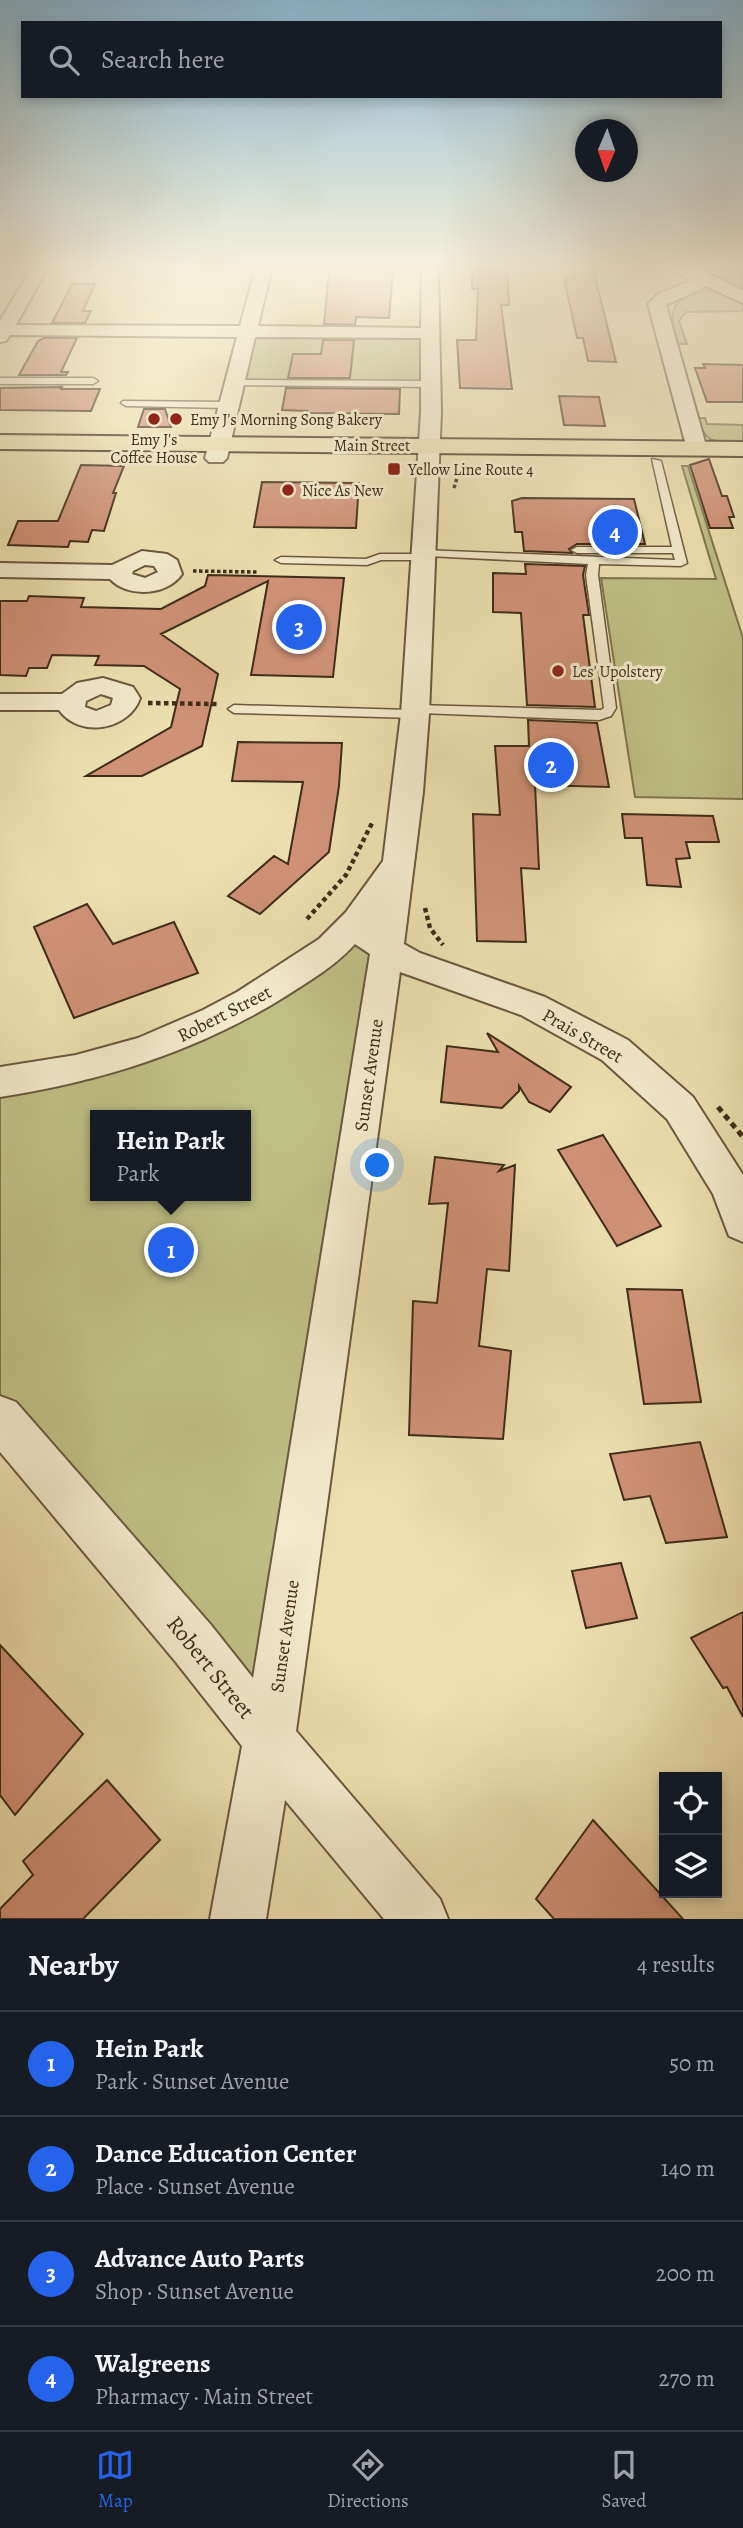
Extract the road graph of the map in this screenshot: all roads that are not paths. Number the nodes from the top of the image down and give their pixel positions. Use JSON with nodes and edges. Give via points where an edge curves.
{"nodes":[{"id":1,"x":242,"y":357,"type":"edge"},
{"id":2,"x":430,"y":357,"type":"edge"},
{"id":3,"x":671,"y":357,"type":"edge"},
{"id":4,"x":0,"y":381,"type":"edge"},
{"id":5,"x":93,"y":382,"type":"dead end"},
{"id":6,"x":235,"y":382,"type":"junction"},
{"id":7,"x":431,"y":384,"type":"junction"},
{"id":8,"x":126,"y":403,"type":"dead end"},
{"id":9,"x":228,"y":405,"type":"junction"},
{"id":10,"x":0,"y":442,"type":"edge"},
{"id":11,"x":697,"y":449,"type":"junction"},
{"id":12,"x":743,"y":449,"type":"edge"},
{"id":13,"x":217,"y":451,"type":"junction"},
{"id":14,"x":429,"y":453,"type":"junction"},
{"id":15,"x":0,"y":456,"type":"edge"},
{"id":16,"x":656,"y":461,"type":"junction"},
{"id":17,"x":743,"y":463,"type":"edge"},
{"id":18,"x":678,"y":550,"type":"junction"},
{"id":19,"x":422,"y":555,"type":"junction"},
{"id":20,"x":559,"y":557,"type":"junction"},
{"id":21,"x":281,"y":560,"type":"dead end"},
{"id":22,"x":594,"y":560,"type":"junction"},
{"id":23,"x":0,"y":570,"type":"edge"},
{"id":24,"x":172,"y":570,"type":"road end"},
{"id":25,"x":0,"y":702,"type":"edge"},
{"id":26,"x":127,"y":703,"type":"road end"},
{"id":27,"x":234,"y":709,"type":"dead end"},
{"id":28,"x":415,"y":711,"type":"junction"},
{"id":29,"x":370,"y":938,"type":"junction"},
{"id":30,"x":0,"y":1082,"type":"edge"},
{"id":31,"x":743,"y":1224,"type":"edge"},
{"id":32,"x":0,"y":1418,"type":"edge"},
{"id":33,"x":269,"y":1739,"type":"junction"},
{"id":34,"x":238,"y":1919,"type":"edge"},
{"id":35,"x":420,"y":1919,"type":"edge"}],
"edges":[{"from":1,"to":6,"type":"street"},
{"from":2,"to":7,"type":"street"},
{"from":3,"to":11,"type":"street"},
{"from":4,"to":5,"type":"lane"},
{"from":6,"to":7,"type":"lane"},
{"from":6,"to":9,"type":"street"},
{"from":7,"to":14,"type":"street"},
{"from":8,"to":9,"type":"lane"},
{"from":9,"to":13,"type":"street"},
{"from":10,"to":13,"type":"main road","name":"Main Street"},
{"from":11,"to":12,"type":"main road","name":"Main Street"},
{"from":11,"to":14,"type":"main road","name":"Main Street"},
{"from":13,"to":14,"type":"main road","name":"Main Street"},
{"from":13,"to":15,"type":"main road","name":"Main Street"},
{"from":14,"to":16,"type":"main road","name":"Main Street"},
{"from":14,"to":19,"type":"street"},
{"from":16,"to":17,"type":"main road","name":"Main Street"},
{"from":16,"to":18,"type":"lane"},
{"from":18,"to":20,"type":"lane","via":[[579,550]]},
{"from":18,"to":22,"type":"lane","via":[[681,563]]},
{"from":19,"to":20,"type":"lane"},
{"from":19,"to":21,"type":"lane","via":[[367,562]]},
{"from":19,"to":28,"type":"street"},
{"from":20,"to":22,"type":"lane"},
{"from":22,"to":28,"type":"lane","via":[[592,575],[610,708],[606,713]]},
{"from":23,"to":24,"type":"street","via":[[120,572],[127,563],[151,558]]},
{"from":25,"to":26,"type":"street","via":[[70,702],[78,692],[103,686],[124,693]]},
{"from":27,"to":28,"type":"lane"},
{"from":28,"to":29,"type":"street","name":"Robert Street","via":[[398,861]]},
{"from":29,"to":30,"type":"street","name":"Robert Street","via":[[329,950],[264,994],[163,1043],[107,1063]]},
{"from":29,"to":31,"type":"street","name":"Prais Street","via":[[408,962],[533,1006],[615,1050],[680,1108],[730,1188]]},
{"from":29,"to":33,"type":"street","name":"Sunset Avenue"},
{"from":32,"to":33,"type":"street","name":"Robert Street"},
{"from":33,"to":34,"type":"street","name":"Sunset Avenue"},
{"from":33,"to":35,"type":"street","name":"Robert Street"}]}
